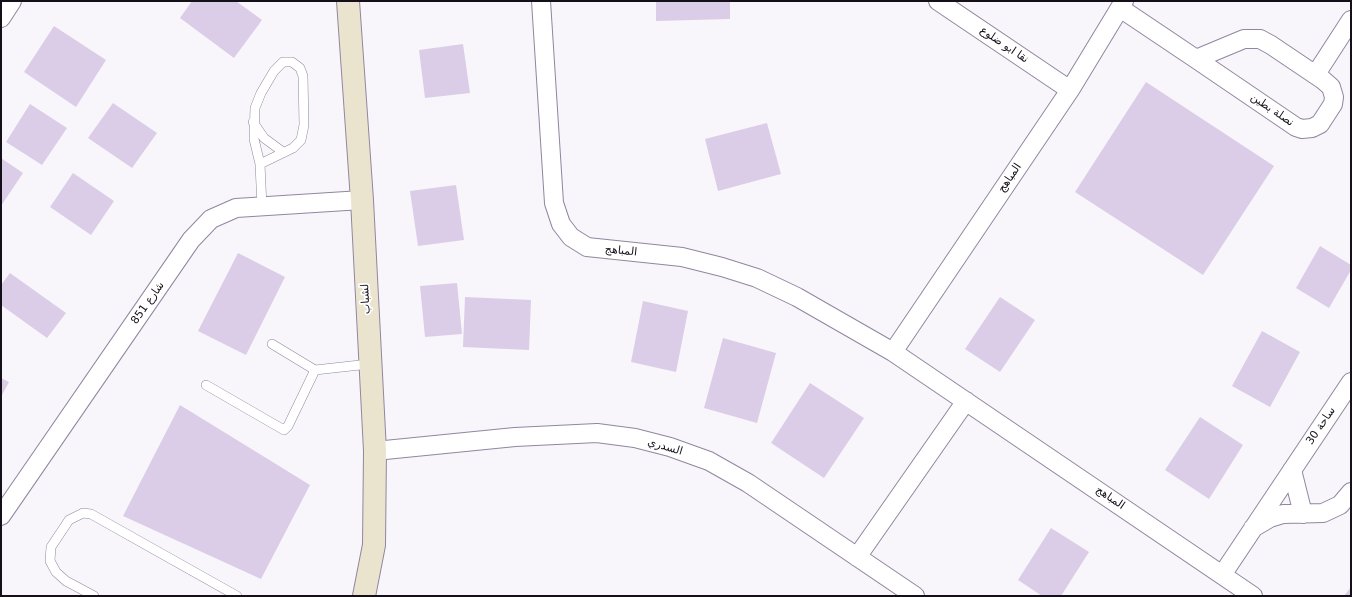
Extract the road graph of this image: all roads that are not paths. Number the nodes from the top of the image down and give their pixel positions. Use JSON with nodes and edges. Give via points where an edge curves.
{"nodes":[{"id":1,"x":12,"y":1,"type":"edge"},
{"id":2,"x":348,"y":1,"type":"edge"},
{"id":3,"x":541,"y":1,"type":"edge"},
{"id":4,"x":938,"y":1,"type":"edge"},
{"id":5,"x":1122,"y":4,"type":"edge"},
{"id":6,"x":1,"y":18,"type":"edge"},
{"id":7,"x":1351,"y":20,"type":"edge"},
{"id":8,"x":1196,"y":59,"type":"junction"},
{"id":9,"x":1316,"y":74,"type":"junction"},
{"id":10,"x":1070,"y":90,"type":"junction"},
{"id":11,"x":254,"y":122,"type":"junction"},
{"id":12,"x":283,"y":152,"type":"junction"},
{"id":13,"x":260,"y":164,"type":"junction"},
{"id":14,"x":362,"y":200,"type":"junction"},
{"id":15,"x":262,"y":207,"type":"junction"},
{"id":16,"x":272,"y":344,"type":"dead end"},
{"id":17,"x":893,"y":352,"type":"junction"},
{"id":18,"x":369,"y":364,"type":"junction"},
{"id":19,"x":314,"y":370,"type":"junction"},
{"id":20,"x":1351,"y":382,"type":"edge"},
{"id":21,"x":206,"y":385,"type":"dead end"},
{"id":22,"x":966,"y":401,"type":"junction"},
{"id":23,"x":375,"y":451,"type":"junction"},
{"id":24,"x":1292,"y":470,"type":"junction"},
{"id":25,"x":1351,"y":492,"type":"edge"},
{"id":26,"x":1303,"y":514,"type":"junction"},
{"id":27,"x":1,"y":516,"type":"edge"},
{"id":28,"x":1252,"y":528,"type":"junction"},
{"id":29,"x":857,"y":557,"type":"junction"},
{"id":30,"x":1222,"y":575,"type":"junction"},
{"id":31,"x":94,"y":596,"type":"edge"},
{"id":32,"x":237,"y":596,"type":"edge"},
{"id":33,"x":364,"y":596,"type":"edge"},
{"id":34,"x":915,"y":596,"type":"edge"},
{"id":35,"x":1254,"y":596,"type":"edge"}],
"edges":[{"from":1,"to":6,"type":"street"},
{"from":2,"to":14,"type":"street","name":"لشباب"},
{"from":3,"to":17,"type":"street","name":"المباهج","via":[[554,203],[561,224],[571,237],[587,247],[682,257],[757,278],[797,296]]},
{"from":4,"to":10,"type":"street","name":"نقا ابو ضلوع"},
{"from":5,"to":8,"type":"street","name":"نصلة بطين"},
{"from":5,"to":10,"type":"street","name":"المباهج"},
{"from":7,"to":9,"type":"street"},
{"from":8,"to":9,"type":"street","name":"نصلة بطين","via":[[1244,39],[1253,38],[1271,45]]},
{"from":8,"to":9,"type":"street","name":"نصلة بطين","via":[[1302,129],[1320,124],[1333,104],[1334,97],[1330,87]]},
{"from":10,"to":17,"type":"street","name":"المباهج"},
{"from":11,"to":12,"type":"lane","via":[[264,138]]},
{"from":11,"to":12,"type":"lane","via":[[260,93],[274,71],[283,62],[297,64],[303,76],[303,136],[298,145]]},
{"from":11,"to":13,"type":"lane","via":[[254,139]]},
{"from":12,"to":13,"type":"lane"},
{"from":13,"to":15,"type":"lane"},
{"from":14,"to":15,"type":"street","name":"شارع 851"},
{"from":14,"to":18,"type":"street","name":"لشباب"},
{"from":15,"to":27,"type":"street","name":"شارع 851","via":[[236,208],[211,219],[191,240]]},
{"from":16,"to":19,"type":"lane"},
{"from":17,"to":22,"type":"street","name":"المباهج"},
{"from":18,"to":19,"type":"lane"},
{"from":18,"to":23,"type":"street","name":"لشباب"},
{"from":19,"to":21,"type":"lane","via":[[284,430]]},
{"from":20,"to":24,"type":"street","name":"ساحة 30"},
{"from":22,"to":29,"type":"street"},
{"from":22,"to":30,"type":"street","name":"المباهج"},
{"from":23,"to":29,"type":"street","name":"السدري","via":[[515,437],[597,433],[635,438],[709,461],[748,483]]},
{"from":23,"to":33,"type":"street","name":"لشباب","via":[[374,545]]},
{"from":24,"to":26,"type":"street"},
{"from":24,"to":28,"type":"street","name":"ساحة 30"},
{"from":25,"to":26,"type":"street","name":"ساحة 30","via":[[1340,505],[1332,509],[1323,513]]},
{"from":26,"to":28,"type":"street","name":"ساحة 30","via":[[1283,514]]},
{"from":28,"to":30,"type":"street","name":"ساحة 30"},
{"from":29,"to":34,"type":"street","name":"السدري"},
{"from":30,"to":35,"type":"street","name":"المباهج"},
{"from":31,"to":32,"type":"lane","via":[[66,581],[56,572],[50,561],[51,547],[69,520],[83,512],[91,514]]}]}
